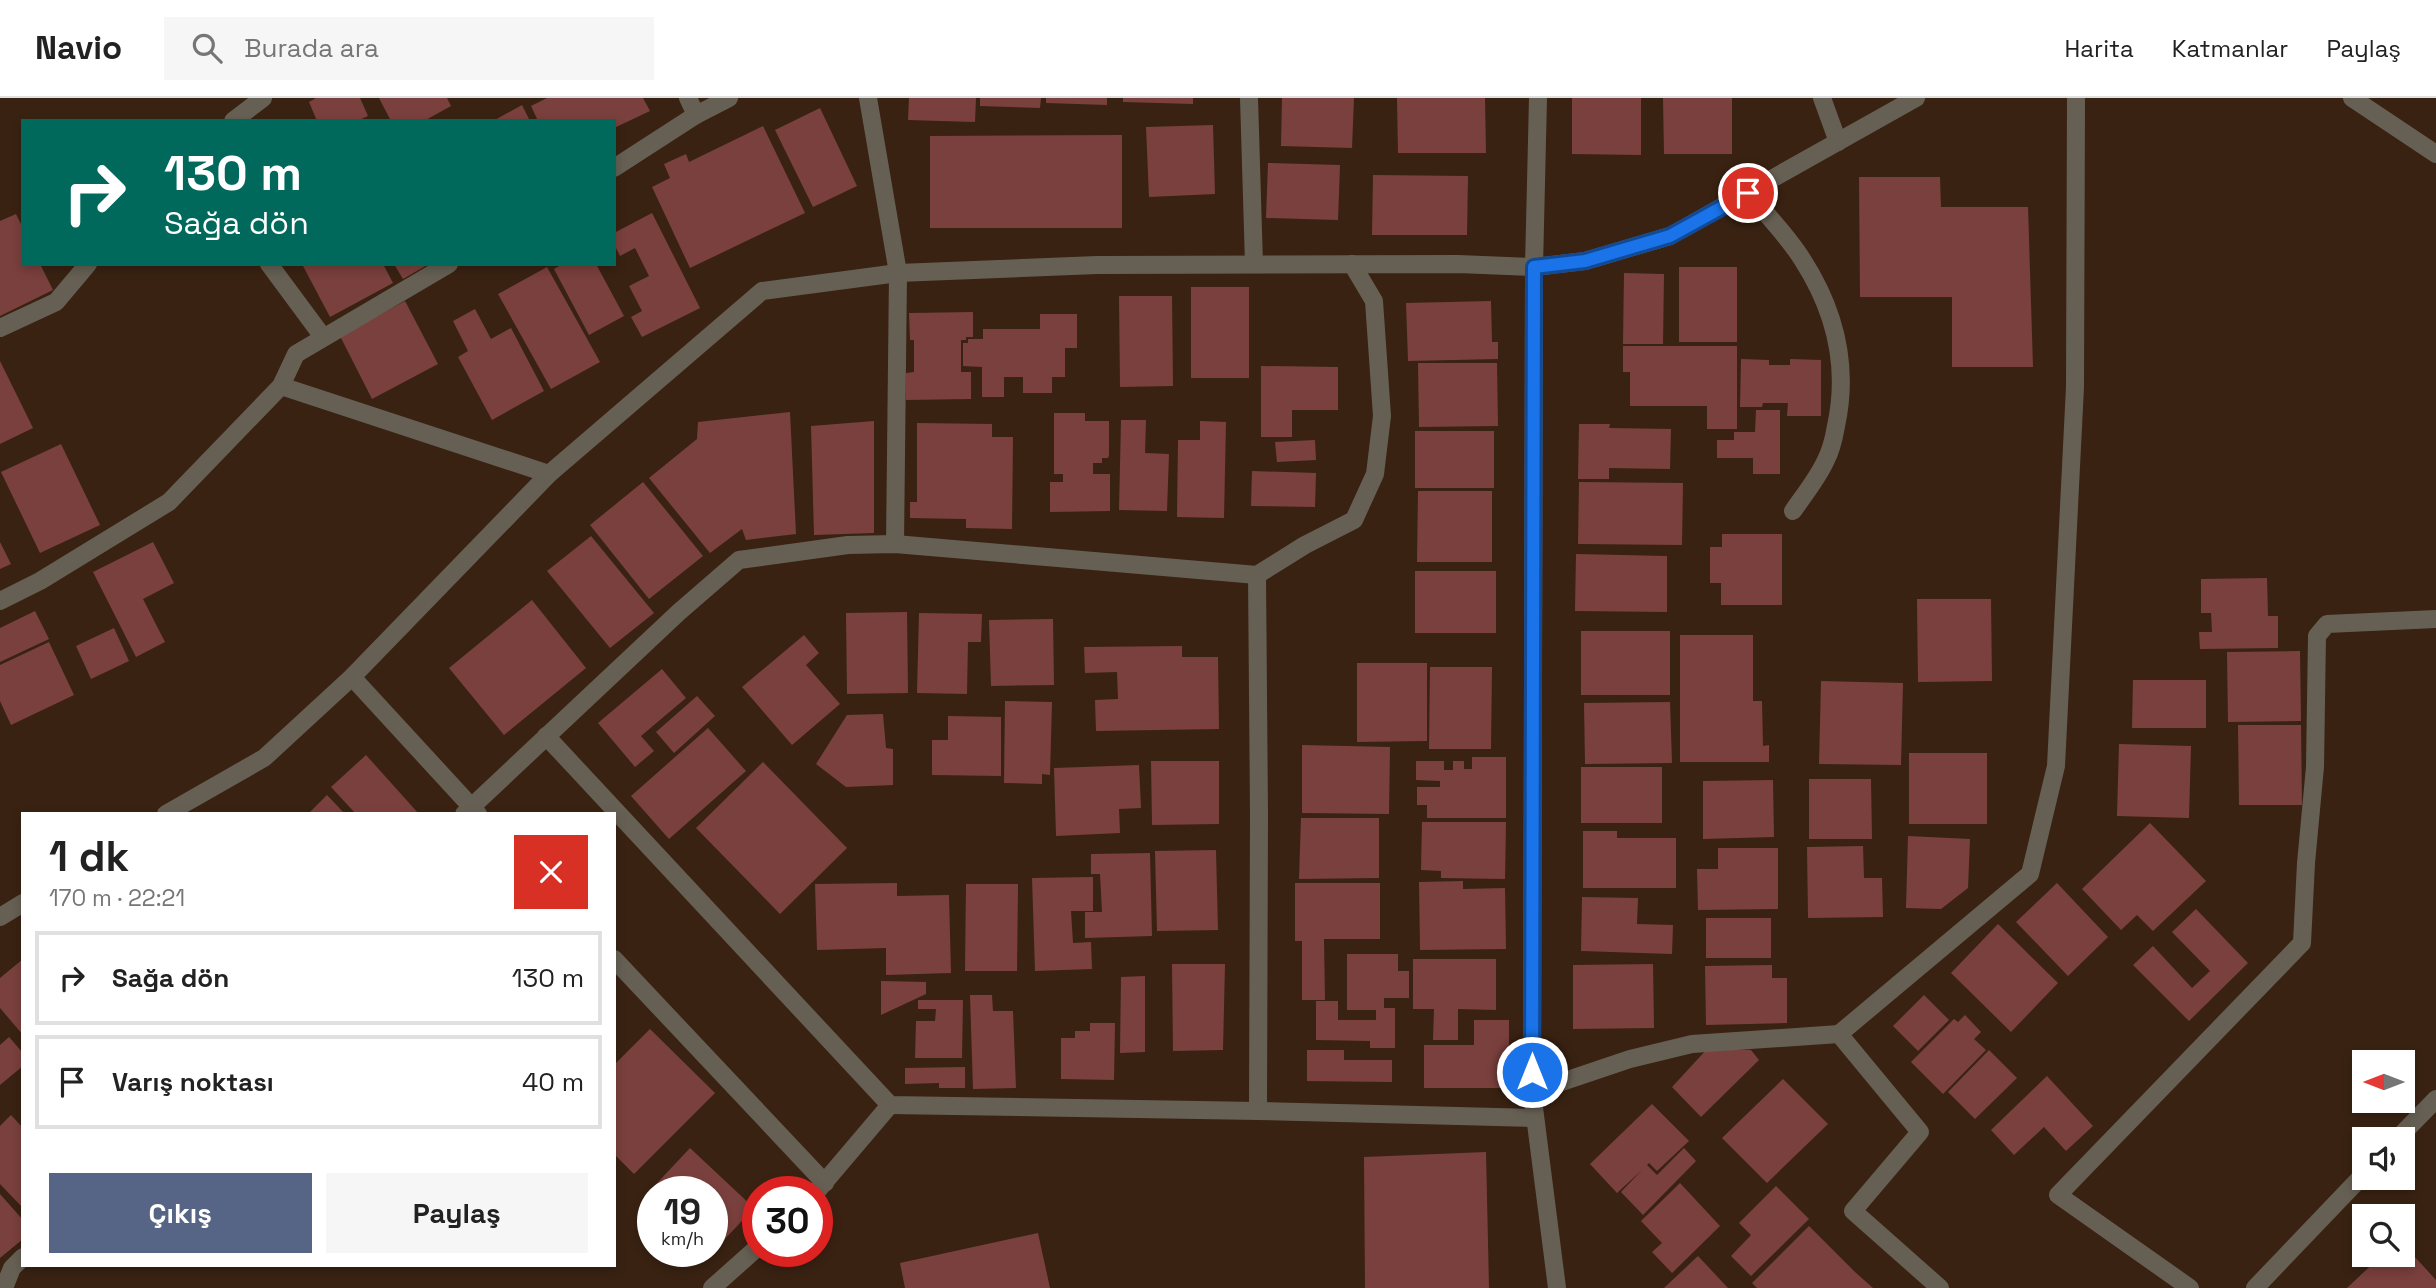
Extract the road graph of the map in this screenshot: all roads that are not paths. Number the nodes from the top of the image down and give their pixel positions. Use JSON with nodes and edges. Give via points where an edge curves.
{"nodes":[{"id":1,"x":263,"y":98,"type":"edge"},
{"id":2,"x":688,"y":98,"type":"edge"},
{"id":3,"x":729,"y":98,"type":"edge"},
{"id":4,"x":868,"y":98,"type":"edge"},
{"id":5,"x":1249,"y":98,"type":"edge"},
{"id":6,"x":1538,"y":98,"type":"edge"},
{"id":7,"x":1822,"y":98,"type":"edge"},
{"id":8,"x":1916,"y":98,"type":"edge"},
{"id":9,"x":2076,"y":98,"type":"edge"},
{"id":10,"x":2352,"y":98,"type":"edge"},
{"id":11,"x":696,"y":115,"type":"junction"},
{"id":12,"x":236,"y":119,"type":"edge"},
{"id":13,"x":1838,"y":142,"type":"junction"},
{"id":14,"x":2436,"y":154,"type":"edge"},
{"id":15,"x":616,"y":167,"type":"edge"},
{"id":16,"x":1748,"y":193,"type":"junction"},
{"id":17,"x":1254,"y":264,"type":"junction"},
{"id":18,"x":1352,"y":264,"type":"junction"},
{"id":19,"x":86,"y":266,"type":"edge"},
{"id":20,"x":270,"y":266,"type":"edge"},
{"id":21,"x":446,"y":266,"type":"edge"},
{"id":22,"x":1534,"y":267,"type":"junction"},
{"id":23,"x":898,"y":273,"type":"junction"},
{"id":24,"x":0,"y":328,"type":"edge"},
{"id":25,"x":323,"y":337,"type":"junction"},
{"id":26,"x":281,"y":386,"type":"junction"},
{"id":27,"x":550,"y":474,"type":"junction"},
{"id":28,"x":1793,"y":511,"type":"dead end"},
{"id":29,"x":895,"y":544,"type":"junction"},
{"id":30,"x":1257,"y":575,"type":"junction"},
{"id":31,"x":0,"y":601,"type":"edge"},
{"id":32,"x":2436,"y":619,"type":"edge"},
{"id":33,"x":352,"y":677,"type":"junction"},
{"id":34,"x":546,"y":736,"type":"junction"},
{"id":35,"x":471,"y":811,"type":"edge"},
{"id":36,"x":170,"y":812,"type":"edge"},
{"id":37,"x":21,"y":904,"type":"edge"},
{"id":38,"x":0,"y":917,"type":"edge"},
{"id":39,"x":616,"y":961,"type":"edge"},
{"id":40,"x":1839,"y":1034,"type":"junction"},
{"id":41,"x":1532,"y":1092,"type":"junction"},
{"id":42,"x":2436,"y":1099,"type":"edge"},
{"id":43,"x":890,"y":1105,"type":"junction"},
{"id":44,"x":1258,"y":1111,"type":"junction"},
{"id":45,"x":1535,"y":1118,"type":"junction"},
{"id":46,"x":2409,"y":1127,"type":"edge"},
{"id":47,"x":809,"y":1176,"type":"edge"},
{"id":48,"x":830,"y":1176,"type":"edge"},
{"id":49,"x":2352,"y":1187,"type":"edge"},
{"id":50,"x":21,"y":1259,"type":"edge"},
{"id":51,"x":742,"y":1261,"type":"edge"},
{"id":52,"x":4,"y":1288,"type":"edge"},
{"id":53,"x":712,"y":1288,"type":"edge"},
{"id":54,"x":1557,"y":1288,"type":"edge"},
{"id":55,"x":1940,"y":1288,"type":"edge"},
{"id":56,"x":2190,"y":1288,"type":"edge"},
{"id":57,"x":2255,"y":1288,"type":"edge"}],
"edges":[{"from":1,"to":12,"type":"street"},
{"from":2,"to":11,"type":"street"},
{"from":3,"to":11,"type":"street"},
{"from":4,"to":23,"type":"street"},
{"from":5,"to":17,"type":"street"},
{"from":6,"to":22,"type":"street"},
{"from":7,"to":13,"type":"street"},
{"from":8,"to":13,"type":"street"},
{"from":9,"to":40,"type":"street","via":[[2075,387],[2056,766],[2030,874]]},
{"from":10,"to":14,"type":"street"},
{"from":11,"to":15,"type":"street"},
{"from":13,"to":16,"type":"street"},
{"from":16,"to":22,"type":"street","via":[[1670,236],[1585,261]]},
{"from":16,"to":28,"type":"street","via":[[1802,257],[1828,308],[1838,341],[1841,395],[1833,439],[1826,462]]},
{"from":17,"to":18,"type":"street"},
{"from":17,"to":23,"type":"street"},
{"from":18,"to":22,"type":"street"},
{"from":18,"to":30,"type":"street","via":[[1374,301],[1382,416],[1375,474],[1354,520]]},
{"from":19,"to":24,"type":"street","via":[[56,302]]},
{"from":20,"to":25,"type":"street"},
{"from":21,"to":25,"type":"street"},
{"from":22,"to":41,"type":"street"},
{"from":23,"to":27,"type":"street","via":[[762,291]]},
{"from":23,"to":29,"type":"street"},
{"from":25,"to":26,"type":"street","via":[[296,354]]},
{"from":26,"to":27,"type":"street"},
{"from":26,"to":31,"type":"street","via":[[169,502]]},
{"from":27,"to":33,"type":"street"},
{"from":29,"to":30,"type":"street"},
{"from":29,"to":34,"type":"street","via":[[848,545],[739,560]]},
{"from":30,"to":44,"type":"street"},
{"from":32,"to":56,"type":"street","via":[[2327,624],[2317,636],[2315,767],[2302,943],[2058,1195]]},
{"from":33,"to":35,"type":"street"},
{"from":33,"to":36,"type":"street","via":[[264,758]]},
{"from":34,"to":35,"type":"street"},
{"from":34,"to":43,"type":"street"},
{"from":37,"to":38,"type":"street"},
{"from":39,"to":47,"type":"street"},
{"from":40,"to":41,"type":"street","via":[[1692,1044]]},
{"from":40,"to":55,"type":"street","via":[[1920,1132],[1853,1211]]},
{"from":41,"to":45,"type":"street"},
{"from":42,"to":46,"type":"street"},
{"from":43,"to":44,"type":"street"},
{"from":43,"to":48,"type":"street"},
{"from":44,"to":45,"type":"street"},
{"from":45,"to":54,"type":"street"},
{"from":49,"to":57,"type":"street"},
{"from":50,"to":52,"type":"street"},
{"from":51,"to":53,"type":"street"}]}
